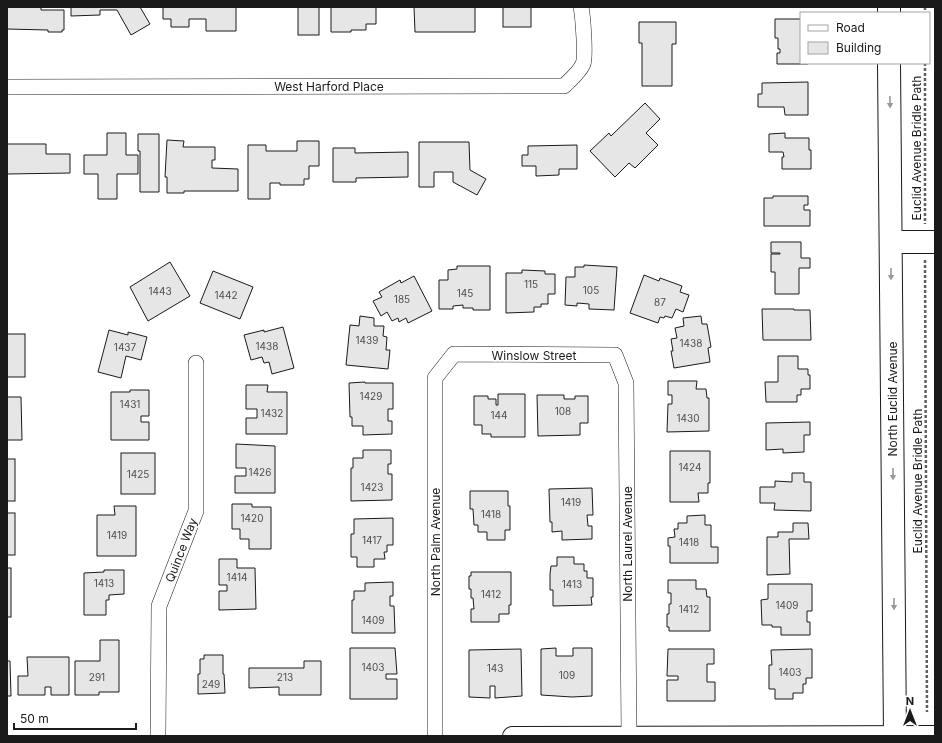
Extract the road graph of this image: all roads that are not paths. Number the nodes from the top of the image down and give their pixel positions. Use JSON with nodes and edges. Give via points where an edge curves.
{"nodes":[{"id":1,"x":581,"y":7,"type":"edge"},
{"id":2,"x":889,"y":64,"type":"edge"},
{"id":3,"x":7,"y":87,"type":"edge"},
{"id":4,"x":929,"y":241,"type":"edge"},
{"id":5,"x":891,"y":242,"type":"junction"},
{"id":6,"x":454,"y":354,"type":"joint"},
{"id":7,"x":615,"y":355,"type":"joint"},
{"id":8,"x":196,"y":363,"type":"dead end"},
{"id":9,"x":629,"y":735,"type":"edge"},
{"id":10,"x":895,"y":735,"type":"edge"},
{"id":11,"x":935,"y":735,"type":"edge"},
{"id":12,"x":158,"y":736,"type":"edge"},
{"id":13,"x":435,"y":736,"type":"edge"},
{"id":14,"x":512,"y":736,"type":"edge"}],
"edges":[{"from":1,"to":3,"type":"street","name":"West Harford Place","via":[[584,63],[564,86]]},
{"from":2,"to":5,"type":"main road","name":"North Euclid Avenue","one_way":true},
{"from":4,"to":5,"type":"main road"},
{"from":5,"to":10,"type":"main road","name":"North Euclid Avenue","one_way":true},
{"from":6,"to":7,"type":"street","name":"Winslow Street"},
{"from":6,"to":13,"type":"street","name":"North Palm Avenue","via":[[435,378]]},
{"from":7,"to":9,"type":"street","name":"North Laurel Avenue","via":[[626,382]]},
{"from":8,"to":12,"type":"street","name":"Quince Way","via":[[196,511],[159,606]]},
{"from":9,"to":10,"type":"street"},
{"from":9,"to":14,"type":"street"},
{"from":10,"to":11,"type":"street"}]}
